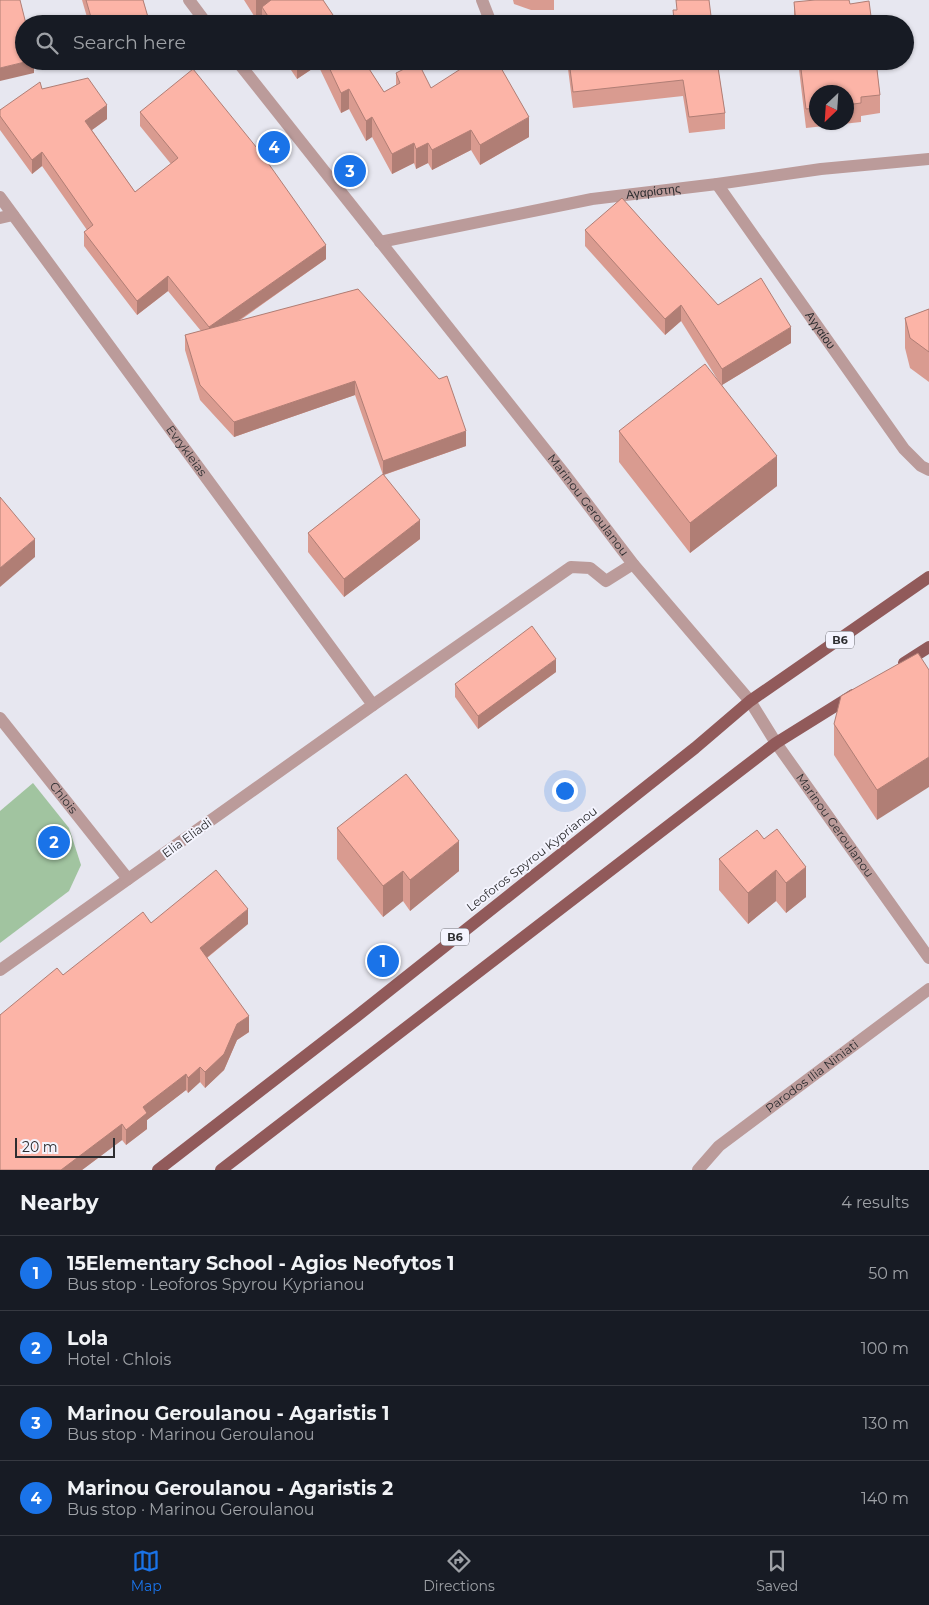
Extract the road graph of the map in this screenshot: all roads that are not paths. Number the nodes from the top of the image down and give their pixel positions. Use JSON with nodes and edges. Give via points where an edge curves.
{"nodes":[{"id":1,"x":188,"y":0,"type":"edge"},
{"id":2,"x":482,"y":0,"type":"edge"},
{"id":3,"x":200,"y":15,"type":"edge"},
{"id":4,"x":488,"y":15,"type":"edge"},
{"id":5,"x":244,"y":70,"type":"edge"},
{"id":6,"x":929,"y":159,"type":"edge"},
{"id":7,"x":717,"y":184,"type":"junction"},
{"id":8,"x":0,"y":197,"type":"edge"},
{"id":9,"x":13,"y":215,"type":"junction"},
{"id":10,"x":0,"y":218,"type":"edge"},
{"id":11,"x":380,"y":242,"type":"junction"},
{"id":12,"x":929,"y":470,"type":"edge"},
{"id":13,"x":632,"y":564,"type":"junction"},
{"id":14,"x":929,"y":577,"type":"edge"},
{"id":15,"x":929,"y":647,"type":"edge"},
{"id":16,"x":890,"y":672,"type":"edge"},
{"id":17,"x":866,"y":686,"type":"edge"},
{"id":18,"x":750,"y":701,"type":"junction"},
{"id":19,"x":373,"y":705,"type":"junction"},
{"id":20,"x":0,"y":718,"type":"edge"},
{"id":21,"x":776,"y":743,"type":"junction"},
{"id":22,"x":128,"y":879,"type":"junction"},
{"id":23,"x":929,"y":958,"type":"edge"},
{"id":24,"x":0,"y":970,"type":"edge"},
{"id":25,"x":929,"y":989,"type":"edge"},
{"id":26,"x":158,"y":1170,"type":"edge"},
{"id":27,"x":221,"y":1170,"type":"edge"},
{"id":28,"x":698,"y":1170,"type":"edge"}],
"edges":[{"from":1,"to":3,"type":"street"},
{"from":2,"to":4,"type":"street"},
{"from":5,"to":11,"type":"street","name":"Marinou Geroulanou"},
{"from":6,"to":7,"type":"street","name":"Αγαρίστης","via":[[821,168]]},
{"from":7,"to":11,"type":"street","name":"Αγαρίστης","via":[[592,198]]},
{"from":7,"to":12,"type":"street","name":"Αγγαίου","via":[[904,449]]},
{"from":8,"to":9,"type":"street","name":"Evrykleias"},
{"from":9,"to":10,"type":"street"},
{"from":9,"to":19,"type":"street","name":"Evrykleias"},
{"from":11,"to":13,"type":"street","name":"Marinou Geroulanou","via":[[564,472]]},
{"from":13,"to":18,"type":"street","name":"Marinou Geroulanou"},
{"from":13,"to":19,"type":"street","name":"Elia Eliadi","via":[[606,581],[590,568],[571,567]]},
{"from":14,"to":18,"type":"main road","name":"Leoforos Spyrou Kyprianou","number":"B6"},
{"from":15,"to":16,"type":"main road"},
{"from":17,"to":21,"type":"main road"},
{"from":18,"to":21,"type":"street","name":"Marinou Geroulanou"},
{"from":18,"to":26,"type":"main road","name":"Leoforos Spyrou Kyprianou","number":"B6","via":[[640,792]]},
{"from":19,"to":22,"type":"street","name":"Elia Eliadi"},
{"from":20,"to":22,"type":"street","name":"Chlois"},
{"from":21,"to":23,"type":"street","name":"Marinou Geroulanou"},
{"from":21,"to":27,"type":"main road"},
{"from":22,"to":24,"type":"street","name":"Elia Eliadi"},
{"from":25,"to":28,"type":"street","name":"Parodos Ilia Niniati","via":[[719,1146]]}]}
